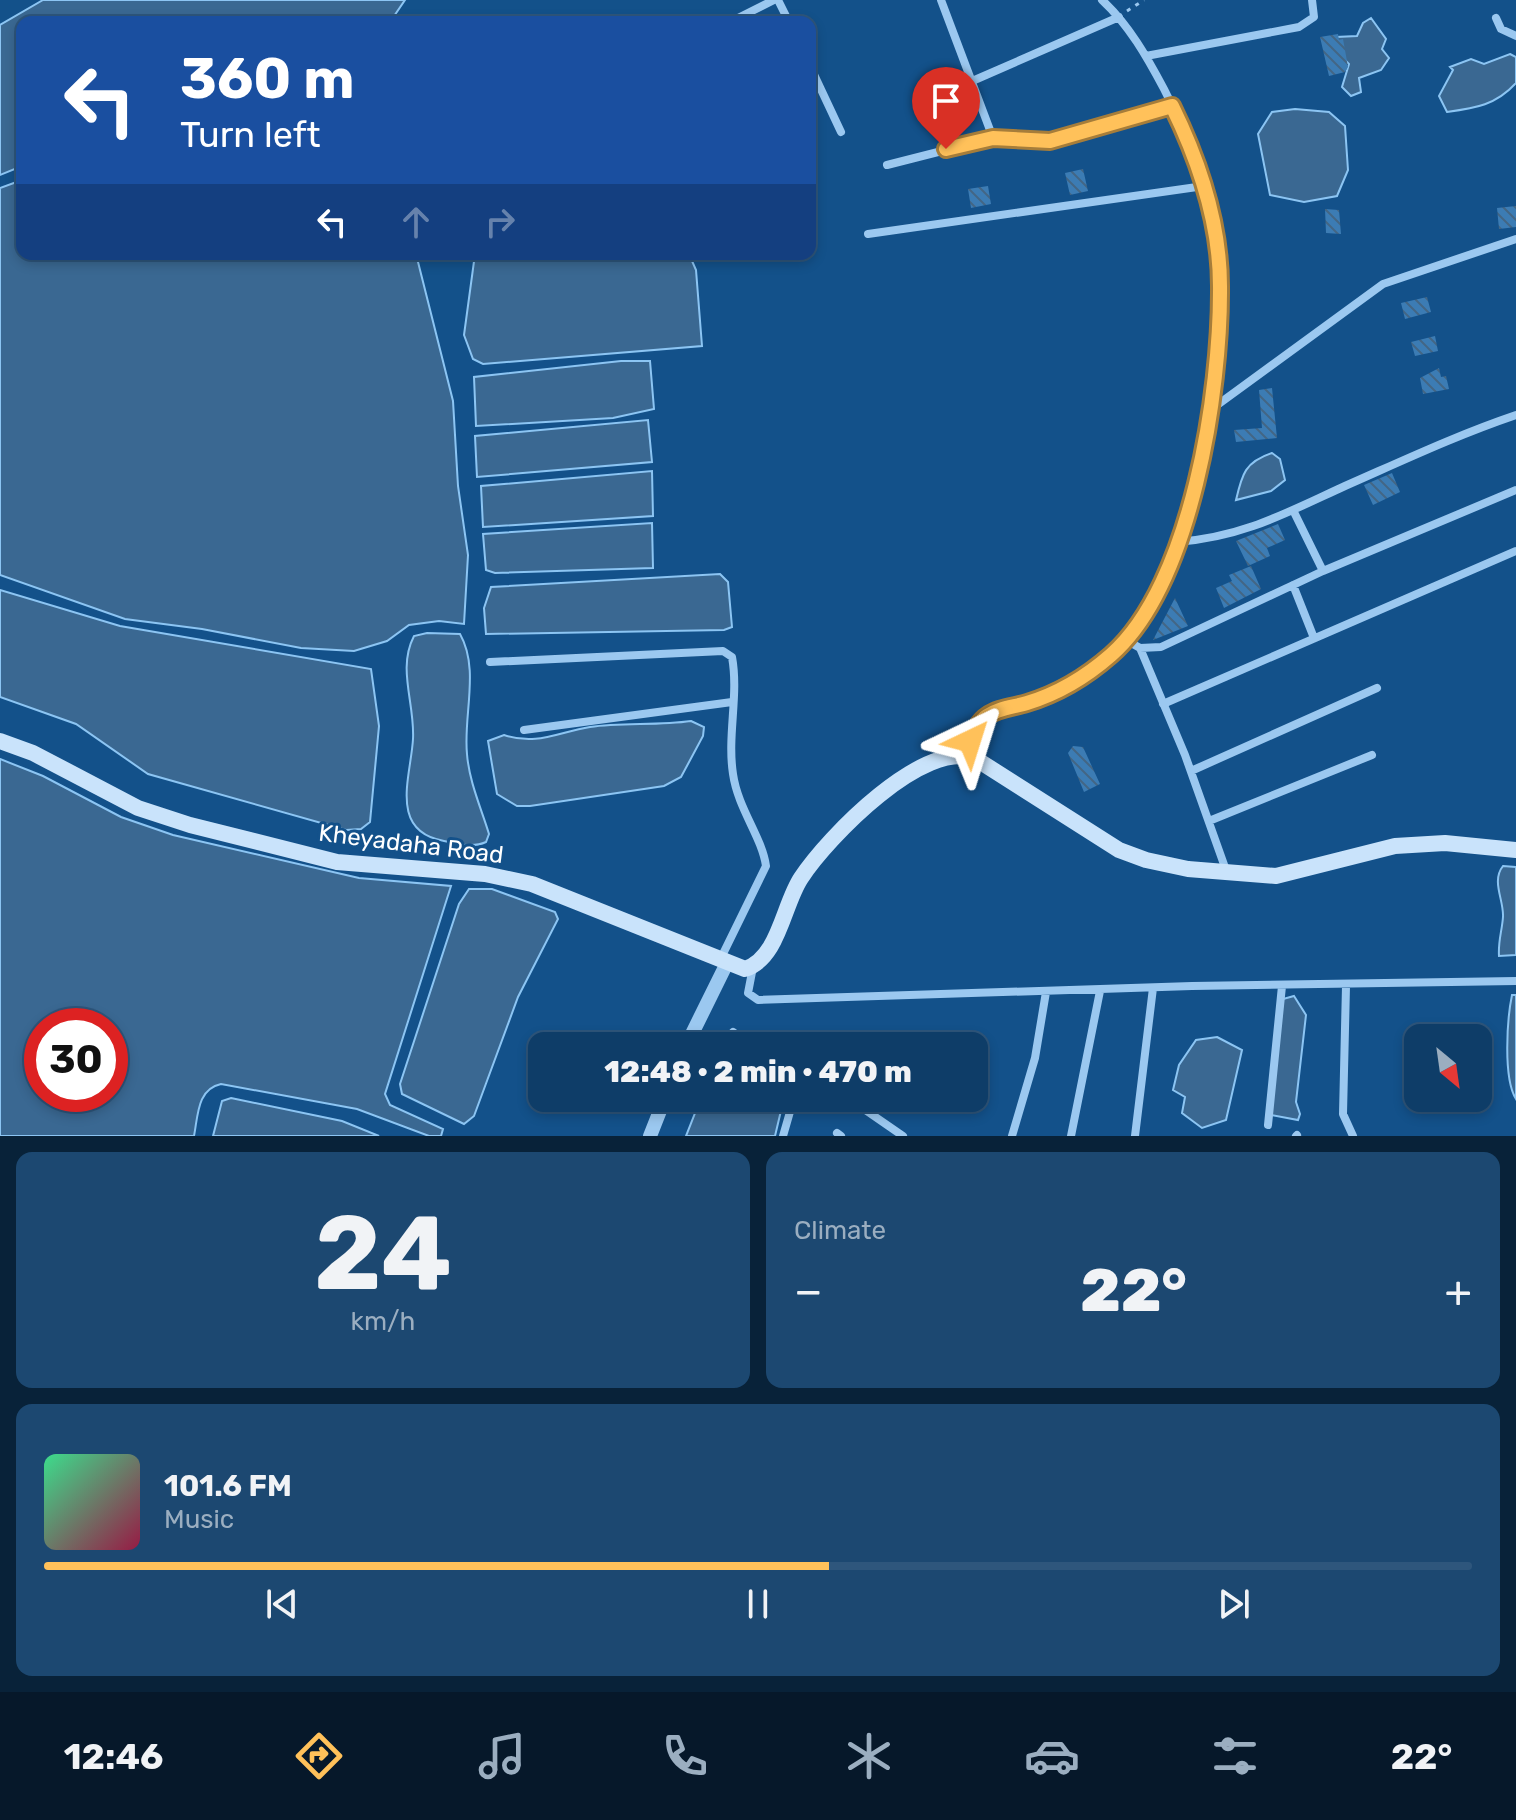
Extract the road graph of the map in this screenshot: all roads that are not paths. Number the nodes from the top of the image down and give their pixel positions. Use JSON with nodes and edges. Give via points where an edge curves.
{"nodes":[{"id":1,"x":776,"y":0,"type":"edge"},
{"id":2,"x":941,"y":0,"type":"edge"},
{"id":3,"x":1102,"y":0,"type":"edge"},
{"id":4,"x":1312,"y":0,"type":"edge"},
{"id":5,"x":743,"y":16,"type":"edge"},
{"id":6,"x":1119,"y":17,"type":"junction"},
{"id":7,"x":1496,"y":18,"type":"dead end"},
{"id":8,"x":1516,"y":36,"type":"edge"},
{"id":9,"x":1146,"y":56,"type":"junction"},
{"id":10,"x":816,"y":79,"type":"edge"},
{"id":11,"x":970,"y":82,"type":"junction"},
{"id":12,"x":1172,"y":106,"type":"junction"},
{"id":13,"x":841,"y":132,"type":"dead end"},
{"id":14,"x":993,"y":138,"type":"junction"},
{"id":15,"x":887,"y":165,"type":"dead end"},
{"id":16,"x":1204,"y":186,"type":"junction"},
{"id":17,"x":868,"y":234,"type":"dead end"},
{"id":18,"x":1516,"y":239,"type":"edge"},
{"id":19,"x":1209,"y":411,"type":"junction"},
{"id":20,"x":1516,"y":415,"type":"edge"},
{"id":21,"x":1516,"y":490,"type":"edge"},
{"id":22,"x":1293,"y":510,"type":"junction"},
{"id":23,"x":1177,"y":542,"type":"junction"},
{"id":24,"x":1516,"y":551,"type":"edge"},
{"id":25,"x":1323,"y":571,"type":"junction"},
{"id":26,"x":1293,"y":585,"type":"junction"},
{"id":27,"x":1314,"y":638,"type":"junction"},
{"id":28,"x":1126,"y":640,"type":"junction"},
{"id":29,"x":1140,"y":648,"type":"junction"},
{"id":30,"x":490,"y":662,"type":"dead end"},
{"id":31,"x":1377,"y":688,"type":"dead end"},
{"id":32,"x":732,"y":702,"type":"junction"},
{"id":33,"x":1163,"y":704,"type":"junction"},
{"id":34,"x":524,"y":730,"type":"dead end"},
{"id":35,"x":0,"y":741,"type":"edge"},
{"id":36,"x":964,"y":755,"type":"junction"},
{"id":37,"x":1372,"y":755,"type":"dead end"},
{"id":38,"x":1191,"y":771,"type":"junction"},
{"id":39,"x":1209,"y":821,"type":"junction"},
{"id":40,"x":1516,"y":850,"type":"edge"},
{"id":41,"x":1228,"y":874,"type":"junction"},
{"id":42,"x":736,"y":965,"type":"junction"},
{"id":43,"x":1516,"y":981,"type":"edge"},
{"id":44,"x":1282,"y":986,"type":"junction"},
{"id":45,"x":1346,"y":986,"type":"junction"},
{"id":46,"x":1153,"y":988,"type":"junction"},
{"id":47,"x":1100,"y":991,"type":"junction"},
{"id":48,"x":1046,"y":992,"type":"junction"},
{"id":49,"x":695,"y":1032,"type":"edge"},
{"id":50,"x":659,"y":1112,"type":"edge"},
{"id":51,"x":790,"y":1112,"type":"edge"},
{"id":52,"x":868,"y":1112,"type":"edge"},
{"id":53,"x":1268,"y":1125,"type":"dead end"},
{"id":54,"x":650,"y":1136,"type":"edge"},
{"id":55,"x":783,"y":1136,"type":"edge"},
{"id":56,"x":903,"y":1136,"type":"edge"},
{"id":57,"x":1012,"y":1136,"type":"edge"},
{"id":58,"x":1071,"y":1136,"type":"edge"},
{"id":59,"x":1135,"y":1136,"type":"edge"},
{"id":60,"x":1353,"y":1136,"type":"edge"}],
"edges":[{"from":1,"to":5,"type":"street"},
{"from":2,"to":11,"type":"street"},
{"from":3,"to":6,"type":"street"},
{"from":4,"to":9,"type":"street","via":[[1314,17],[1299,27]]},
{"from":6,"to":9,"type":"street"},
{"from":6,"to":11,"type":"street"},
{"from":7,"to":8,"type":"street","via":[[1501,29]]},
{"from":9,"to":12,"type":"street"},
{"from":10,"to":13,"type":"street"},
{"from":11,"to":14,"type":"street"},
{"from":12,"to":14,"type":"street","via":[[1050,141]]},
{"from":12,"to":16,"type":"street"},
{"from":14,"to":15,"type":"street"},
{"from":16,"to":17,"type":"street"},
{"from":16,"to":19,"type":"street","via":[[1220,285]]},
{"from":18,"to":19,"type":"street","via":[[1383,284]]},
{"from":19,"to":23,"type":"street","via":[[1197,482]]},
{"from":20,"to":22,"type":"street","via":[[1462,433]]},
{"from":21,"to":25,"type":"street"},
{"from":22,"to":23,"type":"street","via":[[1219,539]]},
{"from":22,"to":25,"type":"street"},
{"from":23,"to":28,"type":"street"},
{"from":24,"to":27,"type":"street"},
{"from":25,"to":26,"type":"street"},
{"from":26,"to":27,"type":"street"},
{"from":26,"to":29,"type":"street","via":[[1161,647]]},
{"from":27,"to":33,"type":"street"},
{"from":28,"to":29,"type":"street"},
{"from":28,"to":36,"type":"street","via":[[1076,680],[981,722]]},
{"from":29,"to":33,"type":"street"},
{"from":30,"to":32,"type":"street","via":[[723,651],[732,657]]},
{"from":31,"to":38,"type":"street"},
{"from":32,"to":34,"type":"street"},
{"from":32,"to":42,"type":"street","via":[[729,749],[734,778],[766,866]]},
{"from":33,"to":38,"type":"street"},
{"from":35,"to":42,"type":"main road","name":"Kheyadaha Road","via":[[138,808],[190,825],[337,862],[485,874],[532,884]]},
{"from":36,"to":41,"type":"main road","via":[[1119,850]]},
{"from":36,"to":42,"type":"main road","via":[[949,755],[909,774],[826,847],[789,896],[766,954]]},
{"from":37,"to":39,"type":"street"},
{"from":38,"to":39,"type":"street"},
{"from":39,"to":41,"type":"street"},
{"from":40,"to":41,"type":"main road","via":[[1445,843],[1395,846],[1276,876]]},
{"from":42,"to":48,"type":"street","via":[[748,997],[758,1000]]},
{"from":42,"to":49,"type":"street"},
{"from":43,"to":45,"type":"street"},
{"from":44,"to":45,"type":"street"},
{"from":44,"to":46,"type":"street"},
{"from":44,"to":53,"type":"street"},
{"from":45,"to":60,"type":"street","via":[[1343,1114]]},
{"from":46,"to":47,"type":"street"},
{"from":46,"to":59,"type":"street"},
{"from":47,"to":48,"type":"street"},
{"from":47,"to":58,"type":"street"},
{"from":48,"to":57,"type":"street","via":[[1038,1047]]},
{"from":50,"to":54,"type":"street"},
{"from":51,"to":55,"type":"street"},
{"from":52,"to":56,"type":"street"}]}
